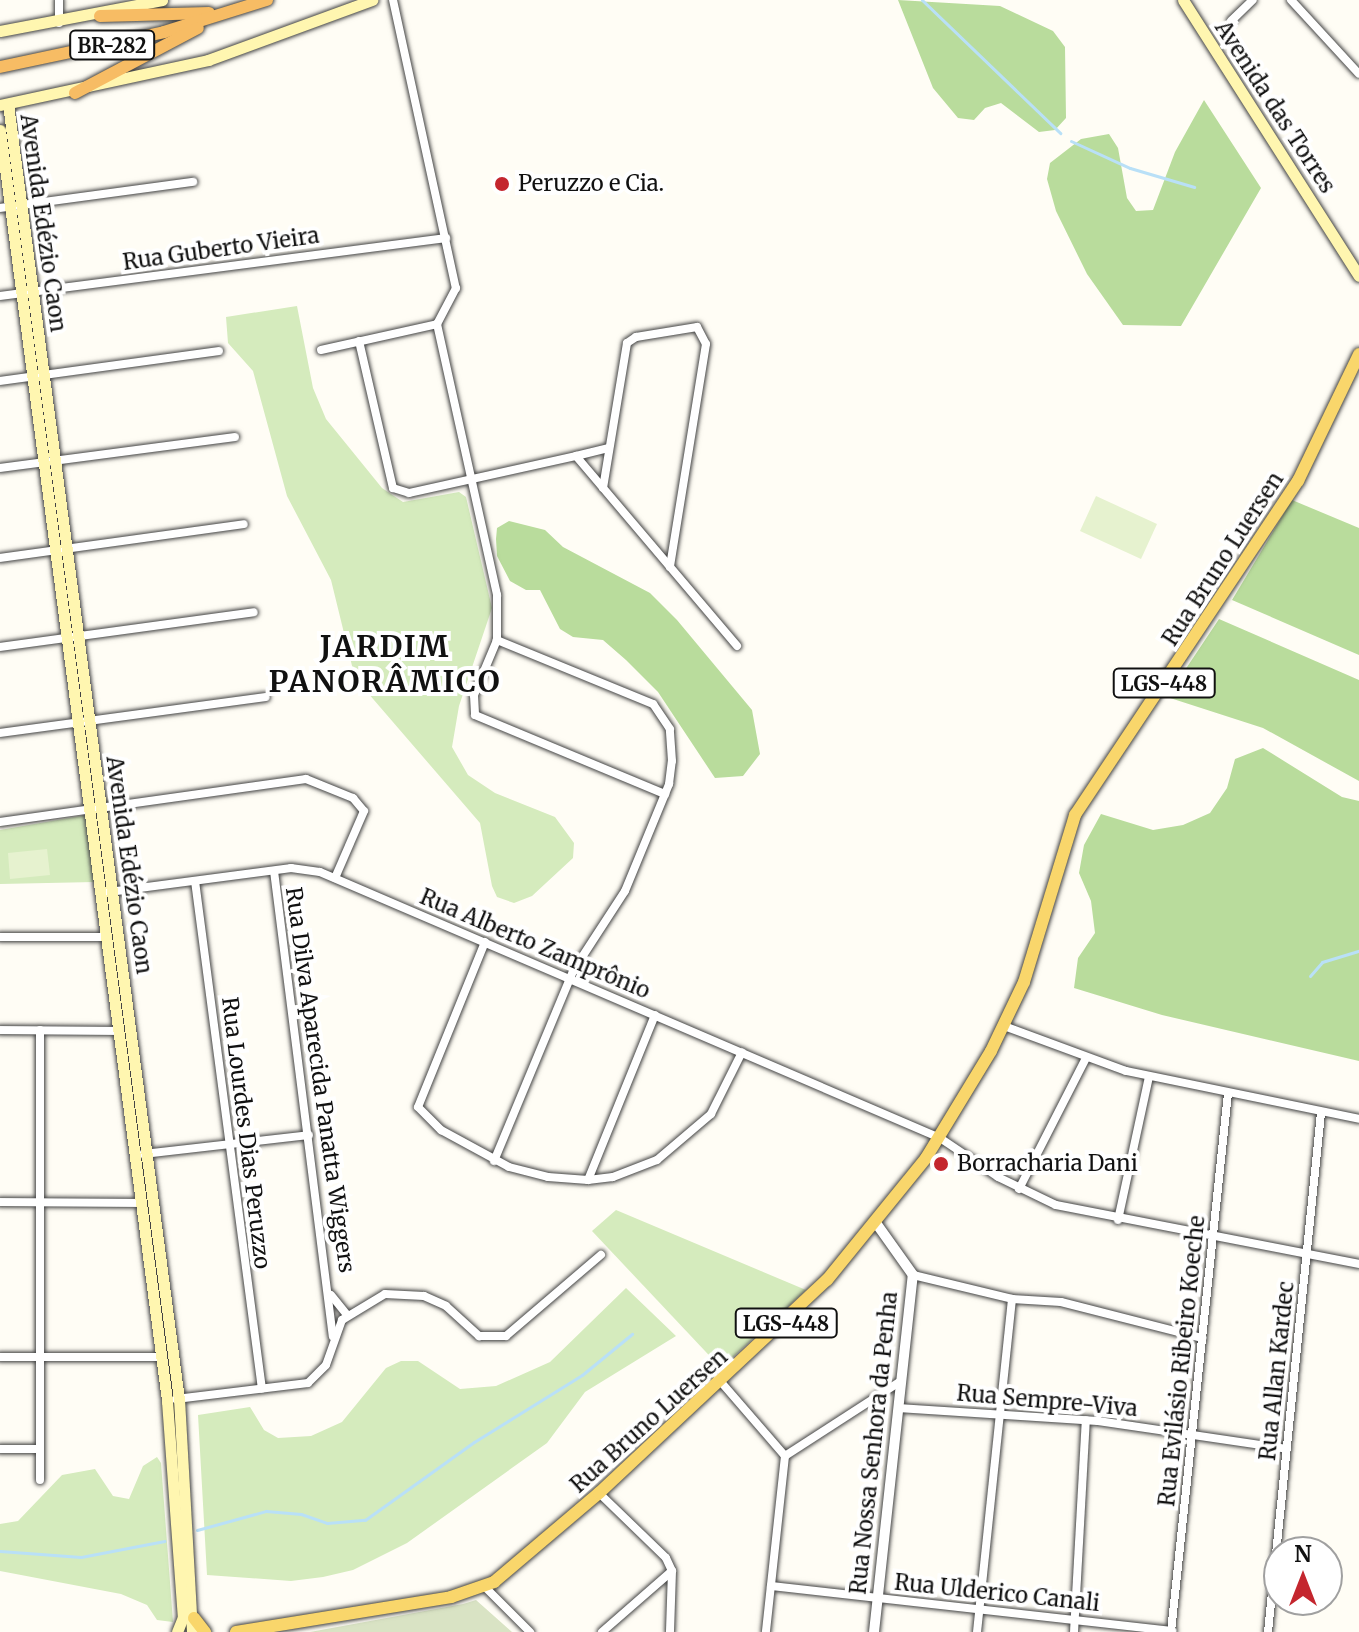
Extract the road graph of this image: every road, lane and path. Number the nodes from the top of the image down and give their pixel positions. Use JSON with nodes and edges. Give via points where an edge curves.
{"nodes":[{"id":1,"x":59,"y":0,"type":"edge"},
{"id":2,"x":162,"y":0,"type":"edge"},
{"id":3,"x":372,"y":0,"type":"edge"},
{"id":4,"x":393,"y":0,"type":"edge"},
{"id":5,"x":1183,"y":0,"type":"edge"},
{"id":6,"x":1253,"y":0,"type":"edge"},
{"id":7,"x":1291,"y":0,"type":"edge"},
{"id":8,"x":265,"y":1,"type":"edge"},
{"id":9,"x":222,"y":15,"type":"junction"},
{"id":10,"x":100,"y":16,"type":"junction"},
{"id":11,"x":1231,"y":21,"type":"dead end"},
{"id":12,"x":59,"y":23,"type":"junction"},
{"id":13,"x":0,"y":31,"type":"edge"},
{"id":14,"x":0,"y":67,"type":"edge"},
{"id":15,"x":1359,"y":74,"type":"edge"},
{"id":16,"x":75,"y":93,"type":"junction"},
{"id":17,"x":4,"y":105,"type":"edge"},
{"id":18,"x":0,"y":130,"type":"edge"},
{"id":19,"x":193,"y":182,"type":"dead end"},
{"id":20,"x":10,"y":207,"type":"edge"},
{"id":21,"x":446,"y":238,"type":"junction"},
{"id":22,"x":1359,"y":276,"type":"edge"},
{"id":23,"x":27,"y":293,"type":"junction"},
{"id":24,"x":0,"y":296,"type":"edge"},
{"id":25,"x":437,"y":324,"type":"junction"},
{"id":26,"x":359,"y":341,"type":"junction"},
{"id":27,"x":321,"y":350,"type":"dead end"},
{"id":28,"x":219,"y":351,"type":"dead end"},
{"id":29,"x":1359,"y":354,"type":"edge"},
{"id":30,"x":38,"y":376,"type":"junction"},
{"id":31,"x":0,"y":381,"type":"edge"},
{"id":32,"x":235,"y":437,"type":"dead end"},
{"id":33,"x":609,"y":448,"type":"junction"},
{"id":34,"x":576,"y":456,"type":"junction"},
{"id":35,"x":49,"y":462,"type":"junction"},
{"id":36,"x":0,"y":468,"type":"edge"},
{"id":37,"x":471,"y":480,"type":"junction"},
{"id":38,"x":603,"y":488,"type":"junction"},
{"id":39,"x":244,"y":524,"type":"dead end"},
{"id":40,"x":61,"y":550,"type":"junction"},
{"id":41,"x":0,"y":558,"type":"edge"},
{"id":42,"x":670,"y":567,"type":"junction"},
{"id":43,"x":254,"y":612,"type":"dead end"},
{"id":44,"x":72,"y":637,"type":"junction"},
{"id":45,"x":497,"y":640,"type":"junction"},
{"id":46,"x":737,"y":646,"type":"dead end"},
{"id":47,"x":0,"y":647,"type":"edge"},
{"id":48,"x":266,"y":697,"type":"dead end"},
{"id":49,"x":84,"y":721,"type":"junction"},
{"id":50,"x":0,"y":733,"type":"edge"},
{"id":51,"x":665,"y":794,"type":"junction"},
{"id":52,"x":95,"y":808,"type":"junction"},
{"id":53,"x":0,"y":822,"type":"edge"},
{"id":54,"x":274,"y":871,"type":"junction"},
{"id":55,"x":335,"y":878,"type":"junction"},
{"id":56,"x":195,"y":881,"type":"junction"},
{"id":57,"x":106,"y":892,"type":"junction"},
{"id":58,"x":0,"y":937,"type":"edge"},
{"id":59,"x":106,"y":937,"type":"junction"},
{"id":60,"x":485,"y":942,"type":"junction"},
{"id":61,"x":570,"y":978,"type":"junction"},
{"id":62,"x":655,"y":1015,"type":"junction"},
{"id":63,"x":1004,"y":1026,"type":"junction"},
{"id":64,"x":0,"y":1030,"type":"edge"},
{"id":65,"x":40,"y":1030,"type":"junction"},
{"id":66,"x":118,"y":1031,"type":"junction"},
{"id":67,"x":742,"y":1052,"type":"junction"},
{"id":68,"x":1086,"y":1058,"type":"junction"},
{"id":69,"x":1149,"y":1077,"type":"junction"},
{"id":70,"x":1228,"y":1093,"type":"junction"},
{"id":71,"x":1321,"y":1113,"type":"junction"},
{"id":72,"x":1359,"y":1119,"type":"edge"},
{"id":73,"x":309,"y":1135,"type":"junction"},
{"id":74,"x":940,"y":1138,"type":"junction"},
{"id":75,"x":230,"y":1144,"type":"junction"},
{"id":76,"x":141,"y":1154,"type":"junction"},
{"id":77,"x":494,"y":1161,"type":"junction"},
{"id":78,"x":588,"y":1180,"type":"junction"},
{"id":79,"x":1019,"y":1189,"type":"junction"},
{"id":80,"x":0,"y":1202,"type":"edge"},
{"id":81,"x":40,"y":1202,"type":"junction"},
{"id":82,"x":141,"y":1203,"type":"junction"},
{"id":83,"x":1118,"y":1220,"type":"junction"},
{"id":84,"x":876,"y":1223,"type":"junction"},
{"id":85,"x":1213,"y":1239,"type":"junction"},
{"id":86,"x":601,"y":1255,"type":"dead end"},
{"id":87,"x":1307,"y":1256,"type":"junction"},
{"id":88,"x":1359,"y":1264,"type":"edge"},
{"id":89,"x":913,"y":1275,"type":"junction"},
{"id":90,"x":330,"y":1295,"type":"junction"},
{"id":91,"x":1012,"y":1299,"type":"junction"},
{"id":92,"x":347,"y":1315,"type":"junction"},
{"id":93,"x":1202,"y":1338,"type":"junction"},
{"id":94,"x":333,"y":1341,"type":"junction"},
{"id":95,"x":0,"y":1357,"type":"edge"},
{"id":96,"x":40,"y":1357,"type":"junction"},
{"id":97,"x":161,"y":1357,"type":"junction"},
{"id":98,"x":901,"y":1381,"type":"junction"},
{"id":99,"x":721,"y":1382,"type":"junction"},
{"id":100,"x":262,"y":1389,"type":"junction"},
{"id":101,"x":173,"y":1400,"type":"junction"},
{"id":102,"x":898,"y":1408,"type":"junction"},
{"id":103,"x":1000,"y":1414,"type":"junction"},
{"id":104,"x":1086,"y":1420,"type":"junction"},
{"id":105,"x":1192,"y":1435,"type":"junction"},
{"id":106,"x":0,"y":1449,"type":"edge"},
{"id":107,"x":40,"y":1449,"type":"junction"},
{"id":108,"x":1287,"y":1449,"type":"junction"},
{"id":109,"x":785,"y":1456,"type":"junction"},
{"id":110,"x":40,"y":1480,"type":"dead end"},
{"id":111,"x":599,"y":1493,"type":"junction"},
{"id":112,"x":672,"y":1571,"type":"junction"},
{"id":113,"x":771,"y":1586,"type":"junction"},
{"id":114,"x":485,"y":1587,"type":"junction"},
{"id":115,"x":877,"y":1598,"type":"junction"},
{"id":116,"x":980,"y":1609,"type":"junction"},
{"id":117,"x":194,"y":1618,"type":"junction"},
{"id":118,"x":1076,"y":1620,"type":"junction"},
{"id":119,"x":1172,"y":1631,"type":"edge"},
{"id":120,"x":177,"y":1632,"type":"edge"},
{"id":121,"x":192,"y":1632,"type":"edge"},
{"id":122,"x":205,"y":1632,"type":"edge"},
{"id":123,"x":236,"y":1632,"type":"edge"},
{"id":124,"x":530,"y":1632,"type":"edge"},
{"id":125,"x":602,"y":1632,"type":"edge"},
{"id":126,"x":670,"y":1632,"type":"edge"},
{"id":127,"x":766,"y":1632,"type":"edge"},
{"id":128,"x":874,"y":1632,"type":"edge"},
{"id":129,"x":977,"y":1632,"type":"edge"},
{"id":130,"x":1074,"y":1632,"type":"edge"},
{"id":131,"x":1268,"y":1632,"type":"edge"}],
"edges":[{"from":1,"to":12,"type":"street"},
{"from":2,"to":10,"type":"main road"},
{"from":3,"to":16,"type":"main road","via":[[256,45]]},
{"from":4,"to":21,"type":"street"},
{"from":5,"to":22,"type":"main road","name":"Avenida das Torres"},
{"from":6,"to":11,"type":"street"},
{"from":7,"to":15,"type":"street"},
{"from":8,"to":9,"type":"highway","number":"BR-282"},
{"from":8,"to":10,"type":"highway","via":[[207,14]]},
{"from":9,"to":14,"type":"highway","number":"BR-282"},
{"from":9,"to":16,"type":"highway"},
{"from":10,"to":12,"type":"main road"},
{"from":12,"to":13,"type":"main road"},
{"from":16,"to":17,"type":"main road"},
{"from":17,"to":20,"type":"main road","name":"Avenida Edézio Caon"},
{"from":18,"to":20,"type":"main road","name":"Avenida Edézio Caon"},
{"from":19,"to":20,"type":"street"},
{"from":20,"to":23,"type":"main road","name":"Avenida Edézio Caon"},
{"from":21,"to":23,"type":"street","name":"Rua Guberto Vieira"},
{"from":21,"to":25,"type":"street","via":[[456,288]]},
{"from":23,"to":24,"type":"street","name":"Rua Guberto Vieira"},
{"from":23,"to":30,"type":"main road","name":"Avenida Edézio Caon"},
{"from":25,"to":26,"type":"street"},
{"from":25,"to":37,"type":"street"},
{"from":26,"to":27,"type":"street"},
{"from":26,"to":37,"type":"street","via":[[393,488],[409,493]]},
{"from":28,"to":30,"type":"street"},
{"from":29,"to":63,"type":"main road","name":"Rua Bruno Luersen","number":"LGS-448","via":[[1331,420],[1291,492],[1075,815],[1032,959]]},
{"from":30,"to":31,"type":"street"},
{"from":30,"to":35,"type":"main road","name":"Avenida Edézio Caon"},
{"from":32,"to":35,"type":"street"},
{"from":33,"to":34,"type":"street"},
{"from":33,"to":38,"type":"street"},
{"from":33,"to":42,"type":"street","via":[[629,340],[689,326],[702,331],[706,344]]},
{"from":34,"to":37,"type":"street"},
{"from":34,"to":38,"type":"street"},
{"from":35,"to":36,"type":"street"},
{"from":35,"to":40,"type":"main road","name":"Avenida Edézio Caon"},
{"from":37,"to":45,"type":"street","via":[[497,595]]},
{"from":38,"to":42,"type":"street"},
{"from":39,"to":40,"type":"street"},
{"from":40,"to":41,"type":"street"},
{"from":40,"to":44,"type":"main road","name":"Avenida Edézio Caon"},
{"from":42,"to":46,"type":"street"},
{"from":43,"to":44,"type":"street"},
{"from":44,"to":47,"type":"street"},
{"from":44,"to":49,"type":"main road","name":"Avenida Edézio Caon"},
{"from":45,"to":51,"type":"street","via":[[660,709],[671,738]]},
{"from":45,"to":51,"type":"street","via":[[473,710],[481,719]]},
{"from":48,"to":49,"type":"street"},
{"from":49,"to":50,"type":"street"},
{"from":49,"to":52,"type":"main road","name":"Avenida Edézio Caon"},
{"from":51,"to":61,"type":"street","via":[[619,905]]},
{"from":52,"to":53,"type":"street"},
{"from":52,"to":55,"type":"street","via":[[297,779],[315,782],[358,801],[364,811]]},
{"from":52,"to":57,"type":"main road","name":"Avenida Edézio Caon"},
{"from":54,"to":55,"type":"street","name":"Rua Alberto Zamprônio","via":[[311,870]]},
{"from":54,"to":56,"type":"street","name":"Rua Alberto Zamprônio"},
{"from":54,"to":73,"type":"street","name":"Rua Dilva Aparecida Panatta Wiggers"},
{"from":55,"to":60,"type":"street","name":"Rua Alberto Zamprônio"},
{"from":56,"to":57,"type":"street","name":"Rua Alberto Zamprônio"},
{"from":56,"to":75,"type":"street","name":"Rua Lourdes Dias Peruzzo"},
{"from":57,"to":59,"type":"main road","name":"Avenida Edézio Caon"},
{"from":57,"to":76,"type":"main road","name":"Avenida Edézio Caon"},
{"from":58,"to":59,"type":"street"},
{"from":59,"to":66,"type":"main road","name":"Avenida Edézio Caon"},
{"from":60,"to":61,"type":"street","name":"Rua Alberto Zamprônio"},
{"from":60,"to":77,"type":"street","via":[[418,1107],[441,1130]]},
{"from":61,"to":62,"type":"street","name":"Rua Alberto Zamprônio"},
{"from":61,"to":77,"type":"street"},
{"from":62,"to":67,"type":"street","name":"Rua Alberto Zamprônio"},
{"from":62,"to":78,"type":"street"},
{"from":63,"to":68,"type":"street"},
{"from":63,"to":74,"type":"main road","name":"Rua Bruno Luersen","number":"LGS-448"},
{"from":64,"to":65,"type":"street"},
{"from":65,"to":66,"type":"street"},
{"from":65,"to":81,"type":"street"},
{"from":66,"to":76,"type":"main road","name":"Avenida Edézio Caon"},
{"from":67,"to":74,"type":"street","name":"Rua Alberto Zamprônio"},
{"from":67,"to":78,"type":"street","via":[[711,1114],[686,1140],[638,1169]]},
{"from":68,"to":69,"type":"street"},
{"from":68,"to":79,"type":"street"},
{"from":69,"to":70,"type":"street"},
{"from":69,"to":83,"type":"street"},
{"from":70,"to":71,"type":"street"},
{"from":70,"to":85,"type":"street","name":"Rua Evilásio Ribeiro Koeche"},
{"from":71,"to":72,"type":"street"},
{"from":71,"to":87,"type":"street","name":"Rua Allan Kardec"},
{"from":73,"to":75,"type":"street"},
{"from":73,"to":90,"type":"street","name":"Rua Dilva Aparecida Panatta Wiggers"},
{"from":74,"to":79,"type":"street","name":"Rua Alberto Zamprônio"},
{"from":74,"to":84,"type":"main road","name":"Rua Bruno Luersen","number":"LGS-448"},
{"from":75,"to":76,"type":"street"},
{"from":75,"to":100,"type":"street","name":"Rua Lourdes Dias Peruzzo"},
{"from":76,"to":82,"type":"main road","name":"Avenida Edézio Caon"},
{"from":76,"to":101,"type":"main road","name":"Avenida Edézio Caon"},
{"from":77,"to":78,"type":"street","via":[[548,1177]]},
{"from":79,"to":83,"type":"street","name":"Rua Alberto Zamprônio"},
{"from":80,"to":81,"type":"street"},
{"from":81,"to":82,"type":"street"},
{"from":81,"to":96,"type":"street"},
{"from":82,"to":97,"type":"main road","name":"Avenida Edézio Caon"},
{"from":83,"to":85,"type":"street","name":"Rua Alberto Zamprônio"},
{"from":84,"to":89,"type":"street","name":"Rua Nossa Senhora da Penha"},
{"from":84,"to":99,"type":"main road","name":"Rua Bruno Luersen","number":"LGS-448","via":[[812,1297]]},
{"from":85,"to":87,"type":"street","name":"Rua Alberto Zamprônio"},
{"from":85,"to":93,"type":"street","name":"Rua Evilásio Ribeiro Koeche"},
{"from":86,"to":92,"type":"street","via":[[514,1331],[496,1339],[479,1336],[446,1306],[413,1293],[371,1299]]},
{"from":87,"to":88,"type":"street","name":"Rua Alberto Zamprônio"},
{"from":87,"to":108,"type":"street","name":"Rua Allan Kardec"},
{"from":89,"to":91,"type":"street"},
{"from":89,"to":98,"type":"street","name":"Rua Nossa Senhora da Penha"},
{"from":90,"to":92,"type":"street","name":"Rua Dilva Aparecida Panatta Wiggers"},
{"from":90,"to":94,"type":"street","name":"Rua Dilva Aparecida Panatta Wiggers"},
{"from":91,"to":93,"type":"street","via":[[1061,1302]]},
{"from":91,"to":103,"type":"street"},
{"from":92,"to":94,"type":"street"},
{"from":93,"to":105,"type":"street","name":"Rua Evilásio Ribeiro Koeche"},
{"from":94,"to":100,"type":"street","via":[[315,1379]]},
{"from":95,"to":96,"type":"street"},
{"from":96,"to":97,"type":"street"},
{"from":96,"to":107,"type":"street"},
{"from":97,"to":101,"type":"main road","name":"Avenida Edézio Caon"},
{"from":98,"to":102,"type":"street","name":"Rua Nossa Senhora da Penha"},
{"from":98,"to":109,"type":"street"},
{"from":99,"to":109,"type":"street"},
{"from":99,"to":111,"type":"main road","name":"Rua Bruno Luersen","number":"LGS-448"},
{"from":100,"to":101,"type":"street"},
{"from":101,"to":117,"type":"main road","name":"Avenida Edézio Caon"},
{"from":101,"to":120,"type":"main road","name":"Avenida Edézio Caon","via":[[183,1617]]},
{"from":102,"to":103,"type":"street","name":"Rua Sempre-Viva"},
{"from":102,"to":115,"type":"street","name":"Rua Nossa Senhora da Penha"},
{"from":103,"to":104,"type":"street","name":"Rua Sempre-Viva"},
{"from":103,"to":116,"type":"street"},
{"from":104,"to":105,"type":"street","name":"Rua Sempre-Viva"},
{"from":104,"to":118,"type":"street"},
{"from":105,"to":108,"type":"street","name":"Rua Sempre-Viva"},
{"from":105,"to":119,"type":"street","name":"Rua Evilásio Ribeiro Koeche"},
{"from":106,"to":107,"type":"street"},
{"from":107,"to":110,"type":"street"},
{"from":108,"to":131,"type":"street","name":"Rua Allan Kardec"},
{"from":109,"to":113,"type":"street"},
{"from":111,"to":112,"type":"street","via":[[666,1558]]},
{"from":111,"to":114,"type":"main road","name":"Rua Bruno Luersen","number":"LGS-448","via":[[517,1567]]},
{"from":112,"to":125,"type":"street"},
{"from":112,"to":126,"type":"street"},
{"from":113,"to":115,"type":"street","name":"Rua Ulderico Canali"},
{"from":113,"to":127,"type":"street"},
{"from":114,"to":123,"type":"main road","name":"Rua Bruno Luersen","number":"LGS-448"},
{"from":114,"to":124,"type":"street"},
{"from":115,"to":116,"type":"street","name":"Rua Ulderico Canali"},
{"from":115,"to":128,"type":"street","name":"Rua Nossa Senhora da Penha"},
{"from":116,"to":118,"type":"street","name":"Rua Ulderico Canali"},
{"from":116,"to":129,"type":"street"},
{"from":117,"to":121,"type":"main road","name":"Avenida Edézio Caon"},
{"from":117,"to":122,"type":"main road"},
{"from":118,"to":119,"type":"street","name":"Rua Ulderico Canali"},
{"from":118,"to":130,"type":"street"}]}
